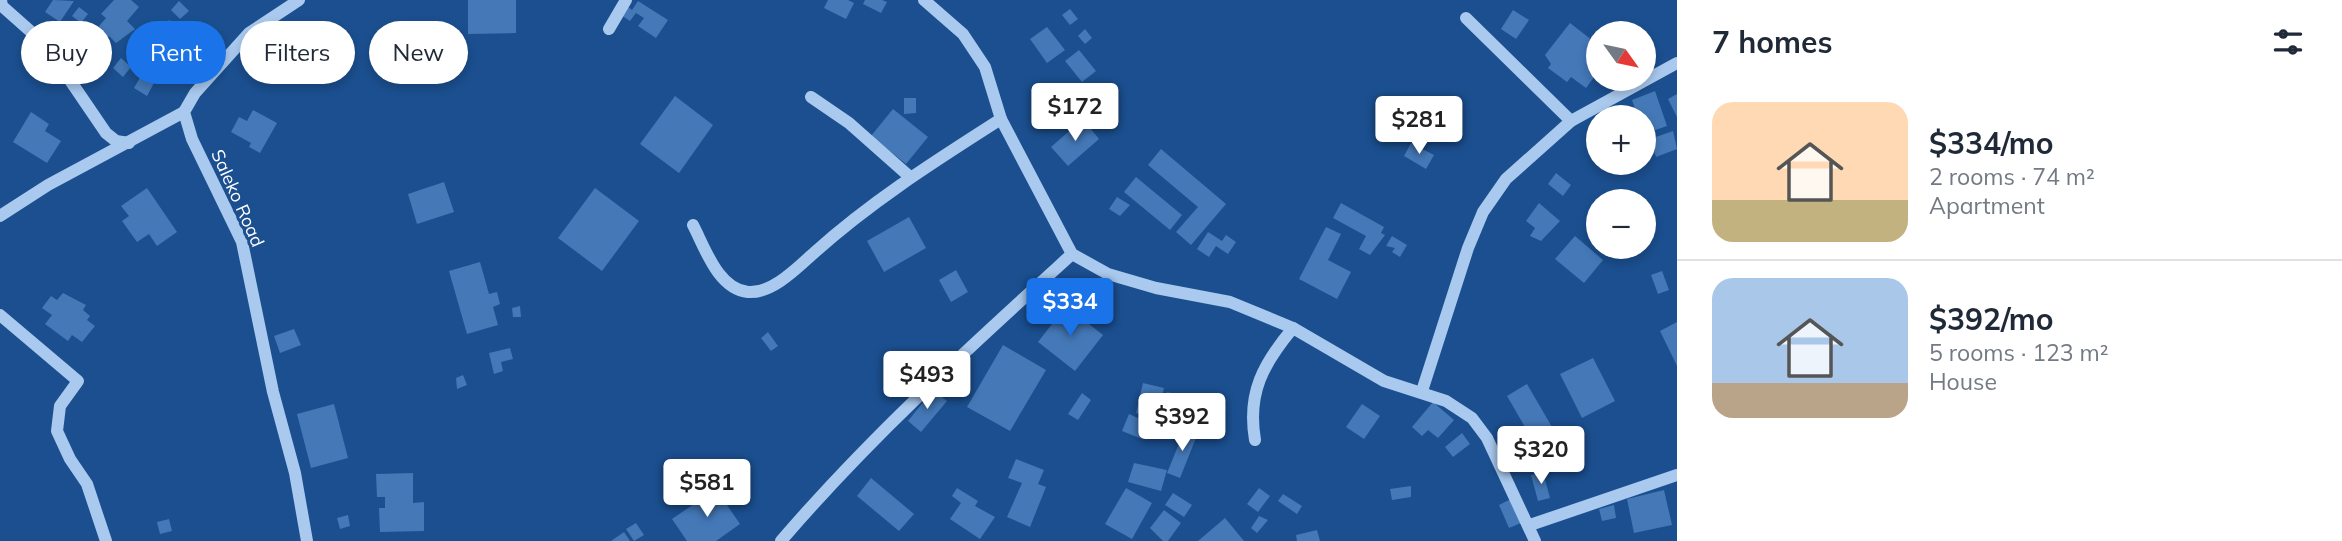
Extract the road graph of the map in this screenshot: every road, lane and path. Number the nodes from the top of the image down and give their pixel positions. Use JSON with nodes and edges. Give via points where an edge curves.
{"nodes":[{"id":1,"x":1,"y":0,"type":"edge"},
{"id":2,"x":299,"y":0,"type":"edge"},
{"id":3,"x":626,"y":0,"type":"edge"},
{"id":4,"x":924,"y":0,"type":"edge"},
{"id":5,"x":1466,"y":18,"type":"dead end"},
{"id":6,"x":609,"y":29,"type":"dead end"},
{"id":7,"x":1677,"y":63,"type":"edge"},
{"id":8,"x":811,"y":97,"type":"dead end"},
{"id":9,"x":184,"y":112,"type":"junction"},
{"id":10,"x":1001,"y":119,"type":"junction"},
{"id":11,"x":1571,"y":121,"type":"junction"},
{"id":12,"x":129,"y":143,"type":"junction"},
{"id":13,"x":909,"y":177,"type":"junction"},
{"id":14,"x":0,"y":216,"type":"edge"},
{"id":15,"x":693,"y":225,"type":"dead end"},
{"id":16,"x":1072,"y":254,"type":"junction"},
{"id":17,"x":0,"y":315,"type":"edge"},
{"id":18,"x":1293,"y":328,"type":"junction"},
{"id":19,"x":1422,"y":391,"type":"junction"},
{"id":20,"x":1255,"y":440,"type":"dead end"},
{"id":21,"x":1677,"y":475,"type":"edge"},
{"id":22,"x":1530,"y":525,"type":"junction"},
{"id":23,"x":106,"y":541,"type":"edge"},
{"id":24,"x":307,"y":541,"type":"edge"},
{"id":25,"x":781,"y":541,"type":"edge"},
{"id":26,"x":1535,"y":541,"type":"edge"}],
"edges":[{"from":1,"to":12,"type":"street","via":[[2,6],[47,45],[106,134]]},
{"from":2,"to":9,"type":"street","via":[[249,33],[195,93]]},
{"from":3,"to":6,"type":"street"},
{"from":4,"to":10,"type":"street","via":[[962,34],[985,67]]},
{"from":5,"to":11,"type":"street"},
{"from":7,"to":11,"type":"street"},
{"from":8,"to":13,"type":"street","via":[[849,123]]},
{"from":9,"to":12,"type":"street"},
{"from":9,"to":24,"type":"street","name":"Saleko Road","via":[[192,139],[242,242]]},
{"from":10,"to":13,"type":"street"},
{"from":10,"to":16,"type":"street"},
{"from":11,"to":19,"type":"street","via":[[1507,179],[1483,212]]},
{"from":12,"to":14,"type":"street"},
{"from":13,"to":15,"type":"street","via":[[854,217],[790,274],[750,292],[721,278]]},
{"from":16,"to":18,"type":"street","via":[[1108,274],[1230,302]]},
{"from":16,"to":25,"type":"street","via":[[938,375],[826,488]]},
{"from":17,"to":23,"type":"street","via":[[78,381],[60,406],[57,430],[87,484]]},
{"from":18,"to":19,"type":"street","via":[[1384,381]]},
{"from":18,"to":20,"type":"street","via":[[1265,367],[1255,393],[1251,415]]},
{"from":19,"to":22,"type":"street","via":[[1472,418],[1487,438]]},
{"from":21,"to":22,"type":"street"},
{"from":22,"to":26,"type":"street"}]}
